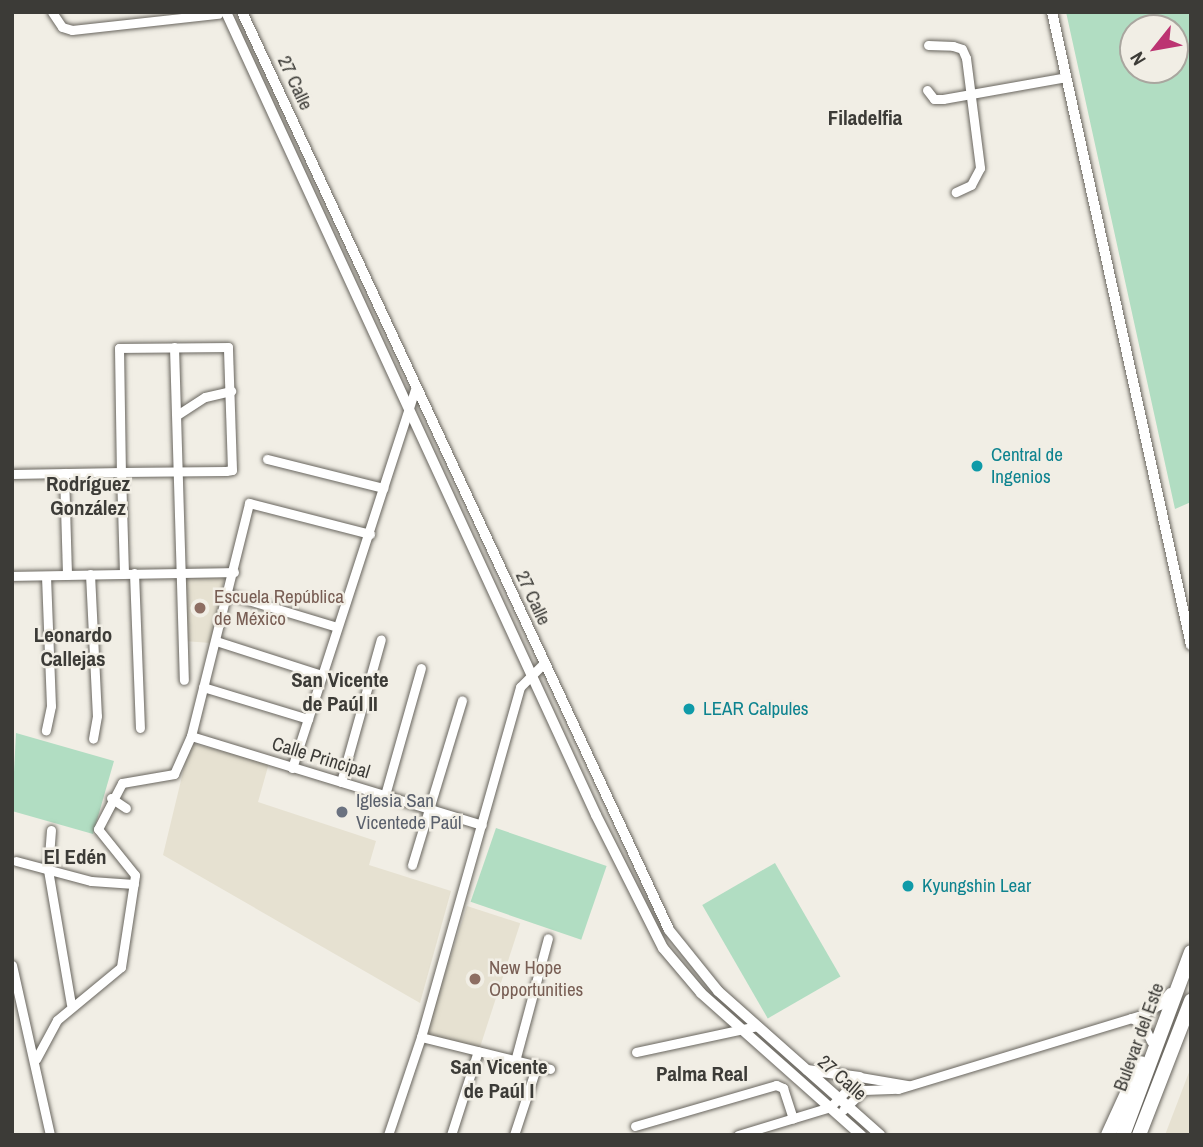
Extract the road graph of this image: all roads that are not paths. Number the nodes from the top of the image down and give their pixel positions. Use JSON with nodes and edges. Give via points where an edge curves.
{"nodes":[{"id":1,"x":51,"y":12,"type":"edge"},
{"id":2,"x":242,"y":12,"type":"edge"},
{"id":3,"x":1052,"y":12,"type":"edge"},
{"id":4,"x":222,"y":13,"type":"edge"},
{"id":5,"x":928,"y":45,"type":"dead end"},
{"id":6,"x":1066,"y":76,"type":"junction"},
{"id":7,"x":927,"y":90,"type":"dead end"},
{"id":8,"x":970,"y":92,"type":"junction"},
{"id":9,"x":298,"y":132,"type":"junction"},
{"id":10,"x":283,"y":134,"type":"junction"},
{"id":11,"x":956,"y":192,"type":"dead end"},
{"id":12,"x":174,"y":346,"type":"junction"},
{"id":13,"x":416,"y":387,"type":"junction"},
{"id":14,"x":231,"y":391,"type":"junction"},
{"id":15,"x":409,"y":408,"type":"junction"},
{"id":16,"x":177,"y":415,"type":"junction"},
{"id":17,"x":267,"y":459,"type":"dead end"},
{"id":18,"x":178,"y":471,"type":"junction"},
{"id":19,"x":64,"y":472,"type":"junction"},
{"id":20,"x":121,"y":472,"type":"junction"},
{"id":21,"x":12,"y":474,"type":"edge"},
{"id":22,"x":383,"y":488,"type":"junction"},
{"id":23,"x":370,"y":534,"type":"junction"},
{"id":24,"x":179,"y":572,"type":"junction"},
{"id":25,"x":234,"y":572,"type":"junction"},
{"id":26,"x":124,"y":573,"type":"junction"},
{"id":27,"x":134,"y":573,"type":"junction"},
{"id":28,"x":90,"y":574,"type":"junction"},
{"id":29,"x":67,"y":575,"type":"junction"},
{"id":30,"x":12,"y":576,"type":"edge"},
{"id":31,"x":46,"y":576,"type":"junction"},
{"id":32,"x":228,"y":594,"type":"junction"},
{"id":33,"x":337,"y":627,"type":"junction"},
{"id":34,"x":381,"y":639,"type":"dead end"},
{"id":35,"x":216,"y":641,"type":"junction"},
{"id":36,"x":1191,"y":646,"type":"edge"},
{"id":37,"x":544,"y":663,"type":"junction"},
{"id":38,"x":421,"y":668,"type":"dead end"},
{"id":39,"x":532,"y":672,"type":"junction"},
{"id":40,"x":322,"y":676,"type":"junction"},
{"id":41,"x":184,"y":680,"type":"dead end"},
{"id":42,"x":203,"y":687,"type":"junction"},
{"id":43,"x":462,"y":700,"type":"dead end"},
{"id":44,"x":308,"y":719,"type":"junction"},
{"id":45,"x":140,"y":728,"type":"dead end"},
{"id":46,"x":46,"y":730,"type":"dead end"},
{"id":47,"x":191,"y":736,"type":"junction"},
{"id":48,"x":93,"y":739,"type":"dead end"},
{"id":49,"x":292,"y":768,"type":"junction"},
{"id":50,"x":341,"y":782,"type":"junction"},
{"id":51,"x":385,"y":795,"type":"junction"},
{"id":52,"x":111,"y":798,"type":"junction"},
{"id":53,"x":126,"y":808,"type":"dead end"},
{"id":54,"x":428,"y":809,"type":"junction"},
{"id":55,"x":482,"y":825,"type":"junction"},
{"id":56,"x":51,"y":830,"type":"dead end"},
{"id":57,"x":16,"y":861,"type":"dead end"},
{"id":58,"x":412,"y":864,"type":"dead end"},
{"id":59,"x":48,"y":870,"type":"junction"},
{"id":60,"x":134,"y":884,"type":"junction"},
{"id":61,"x":666,"y":925,"type":"junction"},
{"id":62,"x":654,"y":931,"type":"junction"},
{"id":63,"x":548,"y":938,"type":"dead end"},
{"id":64,"x":1191,"y":952,"type":"edge"},
{"id":65,"x":687,"y":956,"type":"junction"},
{"id":66,"x":672,"y":960,"type":"junction"},
{"id":67,"x":12,"y":965,"type":"edge"},
{"id":68,"x":1183,"y":973,"type":"junction"},
{"id":69,"x":1170,"y":992,"type":"junction"},
{"id":70,"x":1191,"y":1001,"type":"edge"},
{"id":71,"x":71,"y":1004,"type":"junction"},
{"id":72,"x":1131,"y":1018,"type":"junction"},
{"id":73,"x":757,"y":1026,"type":"junction"},
{"id":74,"x":742,"y":1029,"type":"junction"},
{"id":75,"x":421,"y":1037,"type":"junction"},
{"id":76,"x":1151,"y":1041,"type":"junction"},
{"id":77,"x":478,"y":1051,"type":"junction"},
{"id":78,"x":636,"y":1052,"type":"dead end"},
{"id":79,"x":36,"y":1059,"type":"junction"},
{"id":80,"x":515,"y":1060,"type":"junction"},
{"id":81,"x":550,"y":1069,"type":"dead end"},
{"id":82,"x":806,"y":1070,"type":"junction"},
{"id":83,"x":534,"y":1074,"type":"dead end"},
{"id":84,"x":860,"y":1077,"type":"junction"},
{"id":85,"x":910,"y":1086,"type":"junction"},
{"id":86,"x":843,"y":1101,"type":"junction"},
{"id":87,"x":1141,"y":1108,"type":"junction"},
{"id":88,"x":834,"y":1111,"type":"junction"},
{"id":89,"x":793,"y":1118,"type":"junction"},
{"id":90,"x":635,"y":1126,"type":"dead end"},
{"id":91,"x":50,"y":1135,"type":"edge"},
{"id":92,"x":388,"y":1135,"type":"edge"},
{"id":93,"x":451,"y":1135,"type":"edge"},
{"id":94,"x":514,"y":1135,"type":"edge"},
{"id":95,"x":738,"y":1135,"type":"edge"},
{"id":96,"x":861,"y":1135,"type":"edge"},
{"id":97,"x":880,"y":1135,"type":"edge"},
{"id":98,"x":1108,"y":1135,"type":"edge"},
{"id":99,"x":1123,"y":1135,"type":"edge"},
{"id":100,"x":1139,"y":1135,"type":"edge"},
{"id":101,"x":1146,"y":1135,"type":"edge"}],
"edges":[{"from":1,"to":4,"type":"street","via":[[62,27],[72,30]]},
{"from":2,"to":9,"type":"street","name":"27 Calle"},
{"from":3,"to":6,"type":"street"},
{"from":4,"to":10,"type":"street","name":"27 Calle"},
{"from":5,"to":8,"type":"street","via":[[962,49]]},
{"from":6,"to":8,"type":"street"},
{"from":6,"to":36,"type":"street"},
{"from":7,"to":8,"type":"street","via":[[934,99]]},
{"from":8,"to":11,"type":"street","via":[[980,168],[971,185]]},
{"from":9,"to":10,"type":"street"},
{"from":9,"to":13,"type":"street","name":"27 Calle"},
{"from":10,"to":15,"type":"street","name":"27 Calle"},
{"from":12,"to":14,"type":"street","via":[[228,347]]},
{"from":12,"to":16,"type":"street"},
{"from":12,"to":20,"type":"street","via":[[119,348]]},
{"from":13,"to":15,"type":"street"},
{"from":13,"to":37,"type":"street","name":"27 Calle"},
{"from":14,"to":16,"type":"street","via":[[205,397]]},
{"from":14,"to":18,"type":"street","via":[[232,470]]},
{"from":15,"to":22,"type":"street"},
{"from":15,"to":39,"type":"street","name":"27 Calle"},
{"from":16,"to":18,"type":"street"},
{"from":17,"to":22,"type":"street"},
{"from":18,"to":20,"type":"street"},
{"from":18,"to":24,"type":"street"},
{"from":19,"to":20,"type":"street"},
{"from":19,"to":21,"type":"street"},
{"from":19,"to":29,"type":"street"},
{"from":20,"to":26,"type":"street"},
{"from":22,"to":23,"type":"street"},
{"from":23,"to":25,"type":"street","via":[[249,503]]},
{"from":23,"to":33,"type":"street"},
{"from":24,"to":25,"type":"street"},
{"from":24,"to":27,"type":"street"},
{"from":24,"to":41,"type":"street"},
{"from":25,"to":32,"type":"street"},
{"from":26,"to":27,"type":"street"},
{"from":26,"to":28,"type":"street"},
{"from":27,"to":45,"type":"street"},
{"from":28,"to":29,"type":"street"},
{"from":28,"to":48,"type":"street","via":[[97,716]]},
{"from":29,"to":31,"type":"street"},
{"from":30,"to":31,"type":"street"},
{"from":31,"to":46,"type":"street","via":[[51,706]]},
{"from":32,"to":33,"type":"street"},
{"from":32,"to":35,"type":"street"},
{"from":33,"to":40,"type":"street"},
{"from":34,"to":50,"type":"street"},
{"from":35,"to":40,"type":"street"},
{"from":35,"to":42,"type":"street"},
{"from":37,"to":39,"type":"street"},
{"from":37,"to":61,"type":"street","name":"27 Calle"},
{"from":38,"to":51,"type":"street"},
{"from":39,"to":55,"type":"street","via":[[520,687]]},
{"from":39,"to":62,"type":"street","name":"27 Calle"},
{"from":40,"to":44,"type":"street"},
{"from":42,"to":44,"type":"street"},
{"from":42,"to":47,"type":"street"},
{"from":43,"to":54,"type":"street"},
{"from":44,"to":49,"type":"street"},
{"from":47,"to":49,"type":"street","name":"Calle Principal"},
{"from":47,"to":52,"type":"street","via":[[174,774],[122,783]]},
{"from":49,"to":50,"type":"street","name":"Calle Principal"},
{"from":50,"to":51,"type":"street","name":"Calle Principal"},
{"from":51,"to":54,"type":"street","name":"Calle Principal"},
{"from":52,"to":53,"type":"street"},
{"from":52,"to":60,"type":"street","via":[[98,832],[134,872]]},
{"from":54,"to":55,"type":"street","name":"Calle Principal"},
{"from":54,"to":58,"type":"street"},
{"from":55,"to":75,"type":"street"},
{"from":56,"to":59,"type":"street"},
{"from":57,"to":59,"type":"street"},
{"from":59,"to":60,"type":"street","via":[[91,881]]},
{"from":59,"to":71,"type":"street"},
{"from":60,"to":71,"type":"street","via":[[121,967]]},
{"from":61,"to":62,"type":"street"},
{"from":61,"to":65,"type":"street","name":"27 Calle"},
{"from":62,"to":66,"type":"street","name":"27 Calle"},
{"from":63,"to":80,"type":"street"},
{"from":64,"to":68,"type":"highway","name":"Bulevar del Este"},
{"from":65,"to":66,"type":"street"},
{"from":65,"to":73,"type":"street","name":"27 Calle"},
{"from":66,"to":74,"type":"street","name":"27 Calle"},
{"from":67,"to":79,"type":"street"},
{"from":68,"to":69,"type":"highway"},
{"from":68,"to":87,"type":"highway","name":"Bulevar del Este"},
{"from":69,"to":72,"type":"street","via":[[1156,1007]]},
{"from":69,"to":76,"type":"highway"},
{"from":70,"to":87,"type":"highway","name":"Bulevar del Este"},
{"from":70,"to":101,"type":"highway"},
{"from":71,"to":79,"type":"street"},
{"from":72,"to":76,"type":"street","via":[[1143,1024]]},
{"from":72,"to":85,"type":"street"},
{"from":73,"to":74,"type":"street"},
{"from":73,"to":82,"type":"street","name":"27 Calle"},
{"from":74,"to":78,"type":"street"},
{"from":74,"to":88,"type":"street","name":"27 Calle"},
{"from":75,"to":77,"type":"street"},
{"from":75,"to":92,"type":"street"},
{"from":76,"to":98,"type":"highway"},
{"from":77,"to":80,"type":"street"},
{"from":77,"to":93,"type":"street"},
{"from":79,"to":91,"type":"street"},
{"from":80,"to":81,"type":"street"},
{"from":82,"to":84,"type":"street"},
{"from":82,"to":86,"type":"street","name":"27 Calle"},
{"from":83,"to":94,"type":"street"},
{"from":84,"to":85,"type":"street"},
{"from":84,"to":86,"type":"street"},
{"from":85,"to":86,"type":"street","via":[[864,1090]]},
{"from":86,"to":88,"type":"street"},
{"from":86,"to":97,"type":"street","name":"27 Calle"},
{"from":87,"to":99,"type":"highway","name":"Bulevar del Este"},
{"from":87,"to":100,"type":"highway","name":"Bulevar del Este"},
{"from":88,"to":89,"type":"street"},
{"from":88,"to":96,"type":"street","name":"27 Calle"},
{"from":89,"to":90,"type":"street","via":[[783,1088],[776,1084]]},
{"from":89,"to":95,"type":"street"}]}
